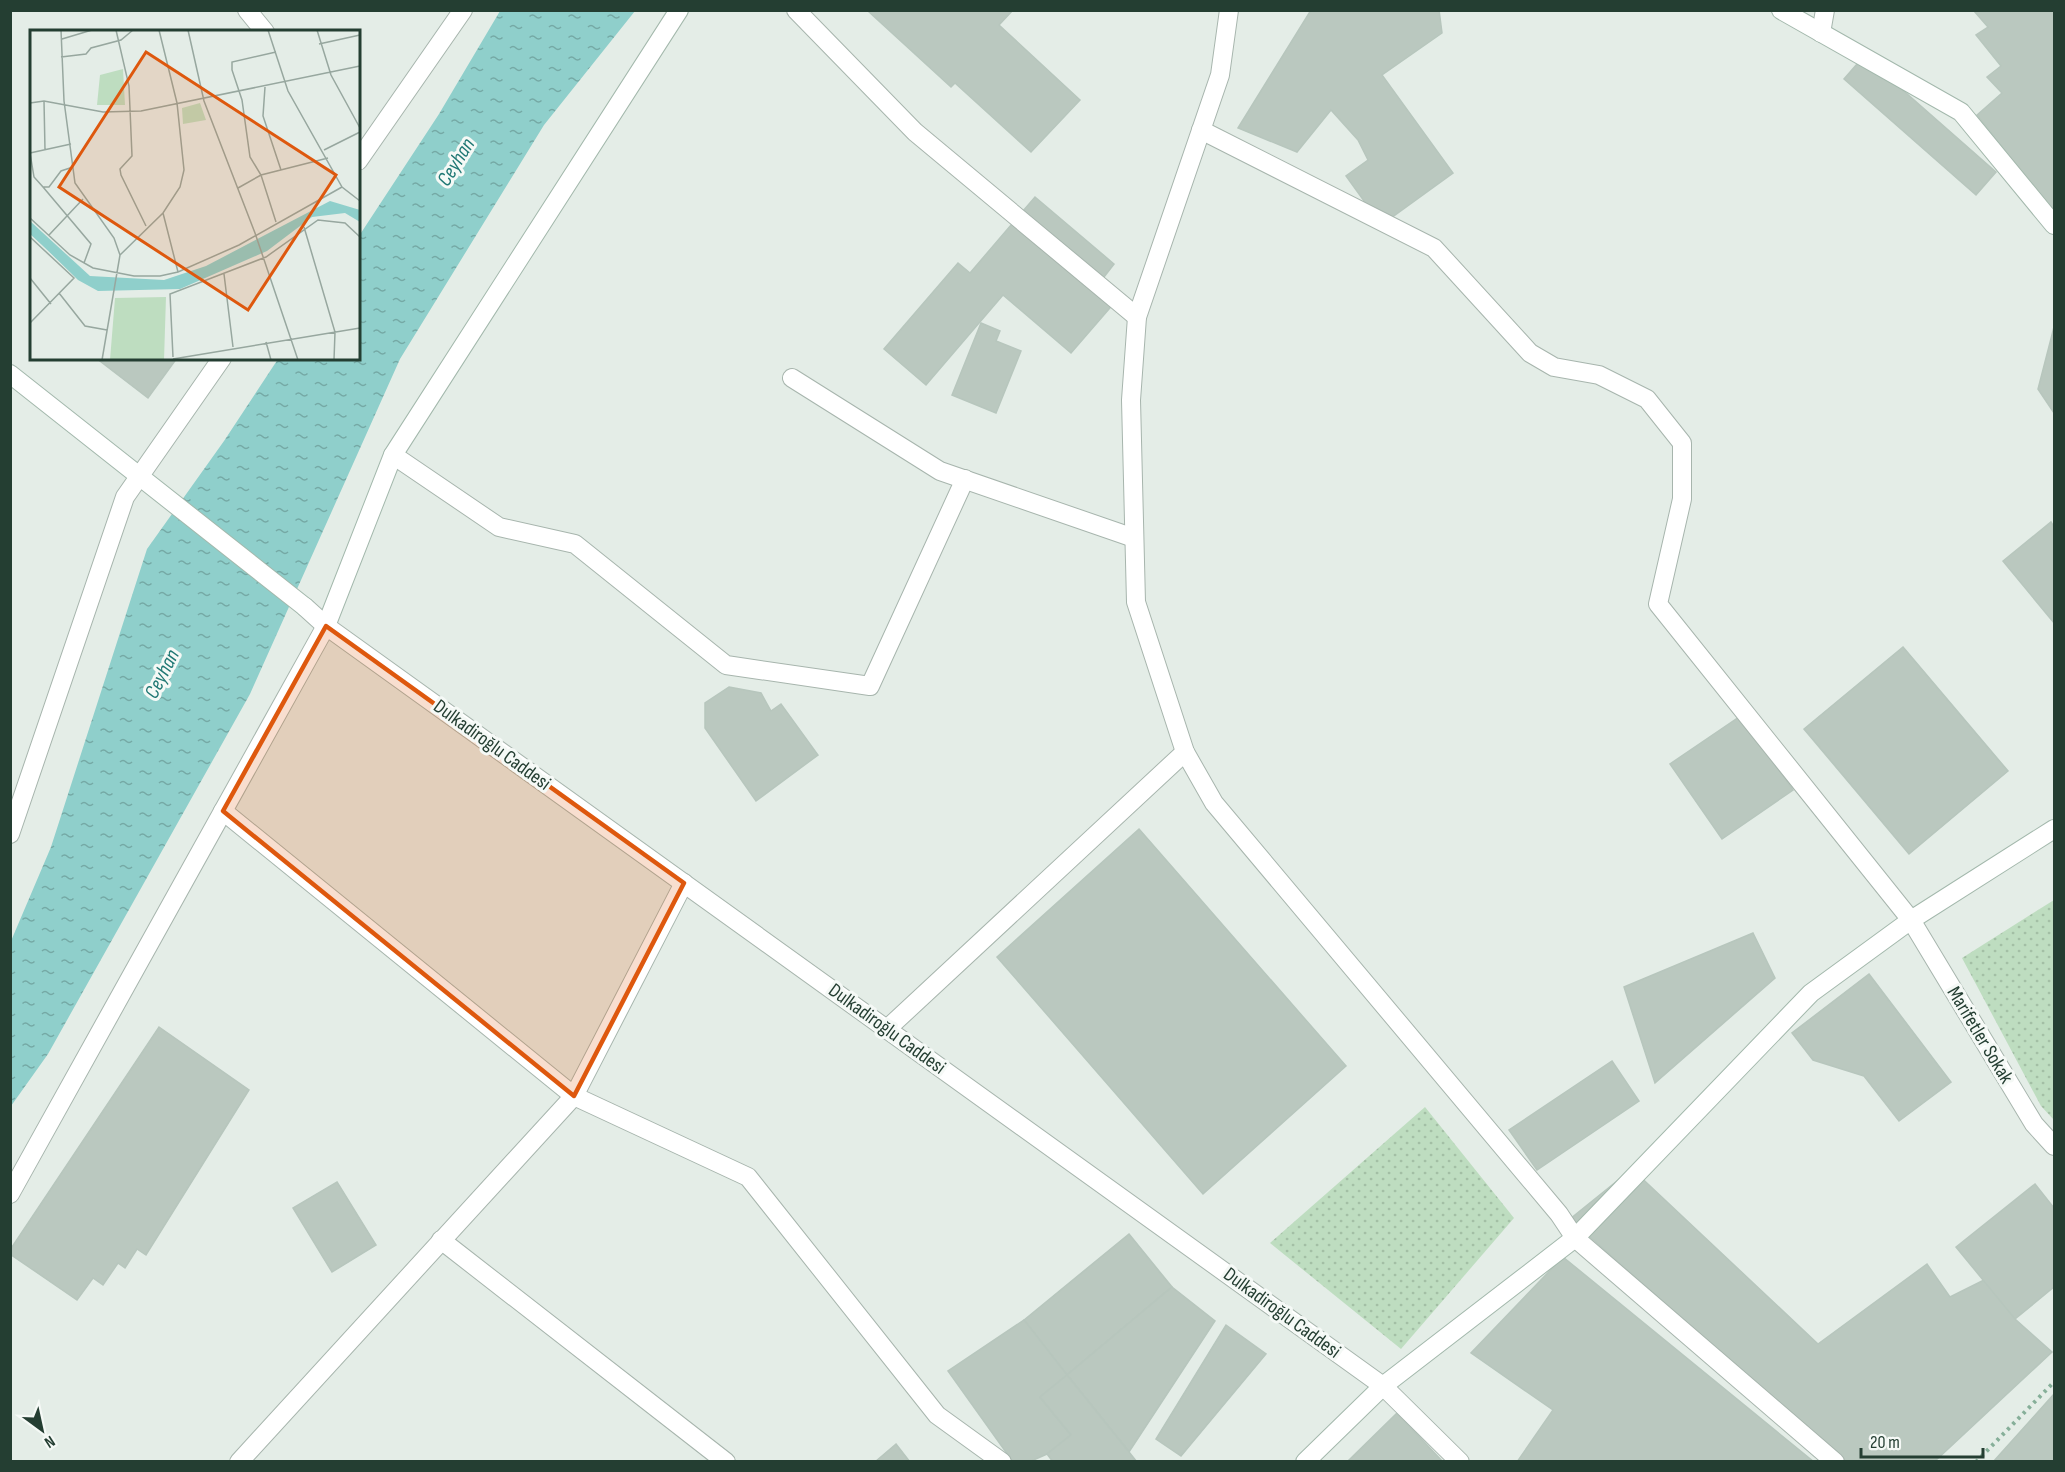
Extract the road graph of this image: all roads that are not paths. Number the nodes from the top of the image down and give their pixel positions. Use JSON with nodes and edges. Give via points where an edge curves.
{"nodes":[{"id":1,"x":247,"y":10,"type":"edge"},
{"id":2,"x":463,"y":10,"type":"edge"},
{"id":3,"x":679,"y":10,"type":"edge"},
{"id":4,"x":796,"y":10,"type":"edge"},
{"id":5,"x":1229,"y":10,"type":"edge"},
{"id":6,"x":1781,"y":10,"type":"edge"},
{"id":7,"x":1825,"y":10,"type":"edge"},
{"id":8,"x":263,"y":30,"type":"edge"},
{"id":9,"x":1821,"y":33,"type":"junction"},
{"id":10,"x":1201,"y":130,"type":"junction"},
{"id":11,"x":361,"y":152,"type":"edge"},
{"id":12,"x":2055,"y":225,"type":"edge"},
{"id":13,"x":1137,"y":317,"type":"junction"},
{"id":14,"x":221,"y":360,"type":"edge"},
{"id":15,"x":10,"y":374,"type":"edge"},
{"id":16,"x":792,"y":378,"type":"dead end"},
{"id":17,"x":393,"y":456,"type":"junction"},
{"id":18,"x":140,"y":477,"type":"junction"},
{"id":19,"x":965,"y":479,"type":"junction"},
{"id":20,"x":1134,"y":538,"type":"junction"},
{"id":21,"x":326,"y":626,"type":"junction"},
{"id":22,"x":1185,"y":752,"type":"junction"},
{"id":23,"x":223,"y":811,"type":"junction"},
{"id":24,"x":2055,"y":829,"type":"edge"},
{"id":25,"x":10,"y":834,"type":"edge"},
{"id":26,"x":684,"y":883,"type":"junction"},
{"id":27,"x":1911,"y":920,"type":"junction"},
{"id":28,"x":887,"y":1029,"type":"junction"},
{"id":29,"x":574,"y":1096,"type":"junction"},
{"id":30,"x":2055,"y":1146,"type":"edge"},
{"id":31,"x":10,"y":1194,"type":"edge"},
{"id":32,"x":1575,"y":1238,"type":"junction"},
{"id":33,"x":441,"y":1240,"type":"junction"},
{"id":34,"x":1383,"y":1386,"type":"junction"},
{"id":35,"x":239,"y":1461,"type":"edge"},
{"id":36,"x":726,"y":1461,"type":"edge"},
{"id":37,"x":1002,"y":1461,"type":"edge"},
{"id":38,"x":1305,"y":1461,"type":"edge"},
{"id":39,"x":1460,"y":1461,"type":"edge"},
{"id":40,"x":1835,"y":1461,"type":"edge"}],
"edges":[{"from":1,"to":8,"type":"street"},
{"from":2,"to":11,"type":"street"},
{"from":3,"to":17,"type":"street"},
{"from":4,"to":13,"type":"street","via":[[915,132]]},
{"from":5,"to":10,"type":"street","via":[[1220,75]]},
{"from":6,"to":9,"type":"street"},
{"from":7,"to":9,"type":"street"},
{"from":9,"to":12,"type":"street","via":[[1961,112]]},
{"from":10,"to":13,"type":"street"},
{"from":10,"to":27,"type":"street","name":"Marifetler Sokak","via":[[1434,248],[1530,353],[1554,367],[1599,375],[1647,399],[1682,443],[1683,499],[1658,604]]},
{"from":13,"to":20,"type":"street","via":[[1131,400]]},
{"from":14,"to":18,"type":"street"},
{"from":15,"to":18,"type":"street","name":"Dulkadiroğlu Caddesi"},
{"from":16,"to":19,"type":"street","via":[[940,471]]},
{"from":17,"to":19,"type":"street","via":[[499,526],[575,544],[726,665],[870,686]]},
{"from":17,"to":21,"type":"street"},
{"from":18,"to":21,"type":"street","name":"Dulkadiroğlu Caddesi"},
{"from":18,"to":25,"type":"street","via":[[126,497]]},
{"from":19,"to":20,"type":"street"},
{"from":20,"to":22,"type":"street","via":[[1136,602]]},
{"from":21,"to":23,"type":"street"},
{"from":21,"to":26,"type":"street","name":"Dulkadiroğlu Caddesi"},
{"from":22,"to":28,"type":"street"},
{"from":22,"to":32,"type":"street","via":[[1214,803],[1559,1214]]},
{"from":23,"to":29,"type":"street"},
{"from":23,"to":31,"type":"street"},
{"from":24,"to":27,"type":"street"},
{"from":26,"to":28,"type":"street","name":"Dulkadiroğlu Caddesi"},
{"from":26,"to":29,"type":"street"},
{"from":27,"to":30,"type":"street","name":"Marifetler Sokak","via":[[2034,1124]]},
{"from":27,"to":32,"type":"street","via":[[1811,993]]},
{"from":28,"to":34,"type":"street","name":"Dulkadiroğlu Caddesi"},
{"from":29,"to":33,"type":"street"},
{"from":29,"to":37,"type":"street","via":[[748,1177],[937,1415]]},
{"from":32,"to":34,"type":"street"},
{"from":32,"to":40,"type":"street"},
{"from":33,"to":35,"type":"street"},
{"from":33,"to":36,"type":"street"},
{"from":34,"to":38,"type":"street"},
{"from":34,"to":39,"type":"street","name":"Dulkadiroğlu Caddesi"}]}
